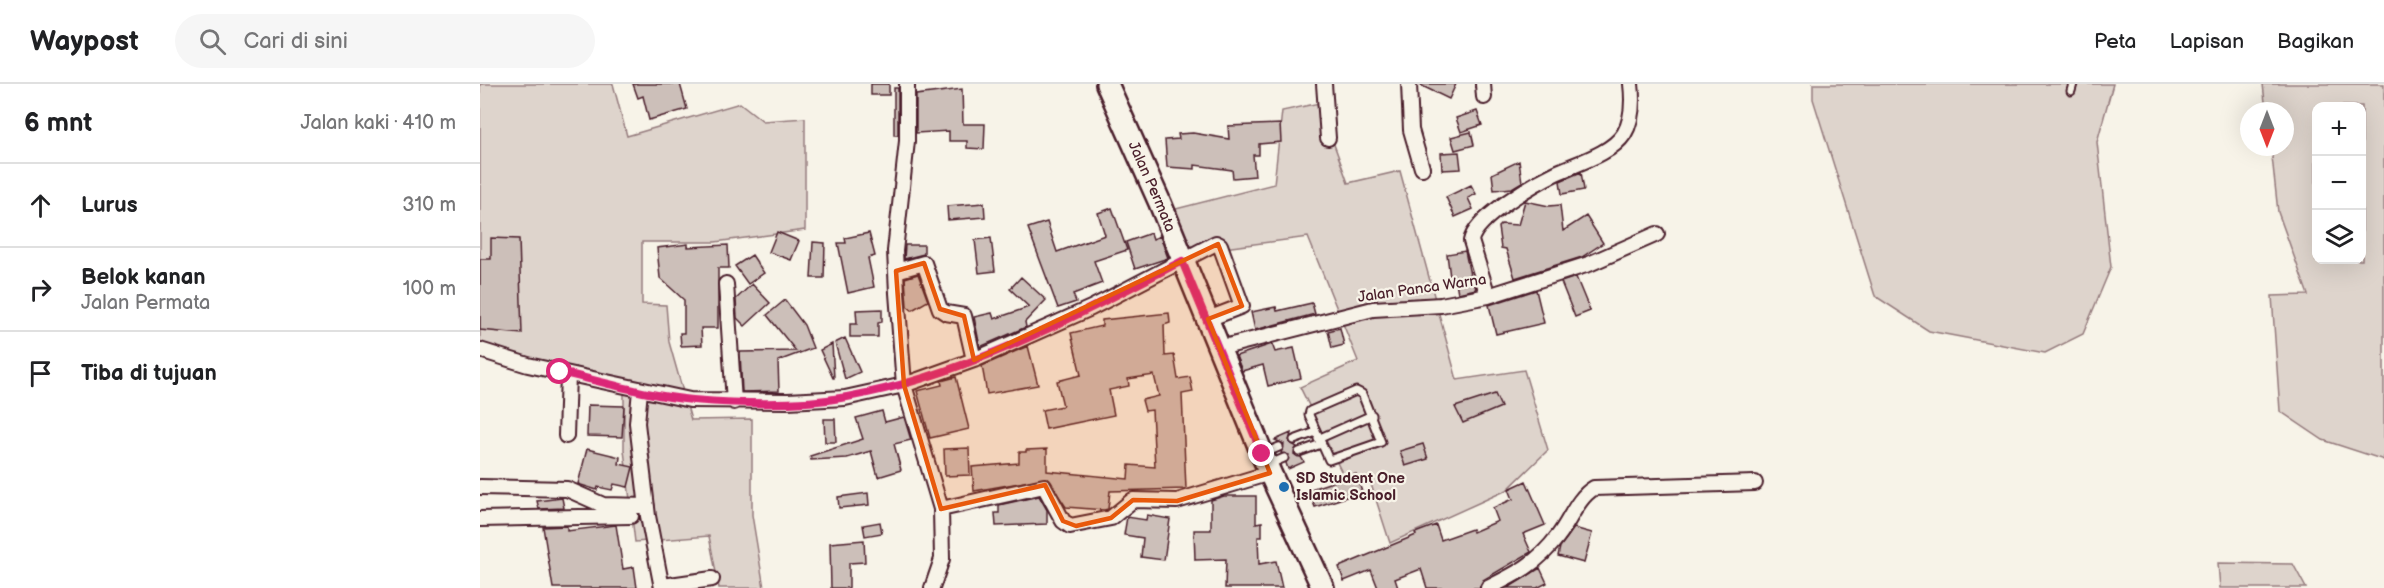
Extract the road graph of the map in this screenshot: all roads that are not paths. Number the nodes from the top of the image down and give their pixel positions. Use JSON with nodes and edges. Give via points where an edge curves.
{"nodes":[{"id":1,"x":907,"y":84,"type":"edge"},
{"id":2,"x":1107,"y":84,"type":"edge"},
{"id":3,"x":1324,"y":84,"type":"edge"},
{"id":4,"x":1409,"y":84,"type":"edge"},
{"id":5,"x":1631,"y":84,"type":"edge"},
{"id":6,"x":1328,"y":138,"type":"dead end"},
{"id":7,"x":1422,"y":168,"type":"dead end"},
{"id":8,"x":1657,"y":234,"type":"dead end"},
{"id":9,"x":1182,"y":261,"type":"junction"},
{"id":10,"x":896,"y":271,"type":"junction"},
{"id":11,"x":726,"y":284,"type":"dead end"},
{"id":12,"x":1488,"y":296,"type":"junction"},
{"id":13,"x":1208,"y":320,"type":"junction"},
{"id":14,"x":1220,"y":348,"type":"junction"},
{"id":15,"x":480,"y":350,"type":"edge"},
{"id":16,"x":974,"y":360,"type":"junction"},
{"id":17,"x":568,"y":374,"type":"junction"},
{"id":18,"x":904,"y":385,"type":"junction"},
{"id":19,"x":640,"y":390,"type":"junction"},
{"id":20,"x":734,"y":402,"type":"junction"},
{"id":21,"x":1371,"y":416,"type":"junction"},
{"id":22,"x":566,"y":436,"type":"dead end"},
{"id":23,"x":1318,"y":438,"type":"junction"},
{"id":24,"x":1294,"y":440,"type":"dead end"},
{"id":25,"x":1299,"y":452,"type":"dead end"},
{"id":26,"x":1272,"y":460,"type":"junction"},
{"id":27,"x":1755,"y":483,"type":"dead end"},
{"id":28,"x":480,"y":487,"type":"edge"},
{"id":29,"x":941,"y":509,"type":"junction"},
{"id":30,"x":647,"y":511,"type":"junction"},
{"id":31,"x":480,"y":519,"type":"edge"},
{"id":32,"x":712,"y":579,"type":"dead end"},
{"id":33,"x":662,"y":587,"type":"edge"},
{"id":34,"x":932,"y":588,"type":"edge"},
{"id":35,"x":1323,"y":588,"type":"edge"},
{"id":36,"x":1488,"y":588,"type":"edge"}],
"edges":[{"from":1,"to":10,"type":"street","via":[[907,141]]},
{"from":2,"to":9,"type":"main road","name":"Jalan Permata"},
{"from":3,"to":6,"type":"street"},
{"from":4,"to":7,"type":"street","via":[[1412,130]]},
{"from":5,"to":12,"type":"street","via":[[1632,109],[1624,134],[1617,142],[1554,174],[1486,218],[1473,234],[1471,242]]},
{"from":8,"to":12,"type":"street","name":"Jalan Panca Warna","via":[[1589,264]]},
{"from":9,"to":13,"type":"main road","name":"Jalan Permata"},
{"from":9,"to":13,"type":"street","via":[[1202,248],[1220,245],[1242,306]]},
{"from":9,"to":16,"type":"street","via":[[1091,308]]},
{"from":10,"to":16,"type":"street","via":[[924,263],[940,309],[964,316]]},
{"from":10,"to":18,"type":"street"},
{"from":11,"to":20,"type":"street"},
{"from":12,"to":14,"type":"street","name":"Jalan Panca Warna","via":[[1373,309]]},
{"from":13,"to":14,"type":"main road","name":"Jalan Permata"},
{"from":14,"to":26,"type":"main road","name":"Jalan Permata"},
{"from":15,"to":17,"type":"street"},
{"from":16,"to":18,"type":"street"},
{"from":17,"to":19,"type":"street"},
{"from":17,"to":22,"type":"street"},
{"from":18,"to":20,"type":"street","via":[[823,400]]},
{"from":18,"to":29,"type":"street"},
{"from":19,"to":20,"type":"street","via":[[690,400]]},
{"from":19,"to":30,"type":"street","via":[[637,423]]},
{"from":21,"to":23,"type":"lane"},
{"from":21,"to":23,"type":"lane","via":[[1381,439],[1379,444],[1329,460]]},
{"from":21,"to":23,"type":"lane","via":[[1362,393],[1350,392],[1310,411]]},
{"from":23,"to":24,"type":"lane"},
{"from":23,"to":25,"type":"lane"},
{"from":26,"to":29,"type":"street","via":[[1177,501],[1133,500],[1111,518],[1076,526],[1063,521],[1044,486]]},
{"from":26,"to":35,"type":"main road","name":"Jalan Permata"},
{"from":27,"to":36,"type":"street","via":[[1594,488],[1559,536],[1532,564]]},
{"from":28,"to":30,"type":"street","via":[[567,489],[603,505]]},
{"from":29,"to":34,"type":"street","via":[[942,559]]},
{"from":30,"to":31,"type":"street"},
{"from":30,"to":33,"type":"street"},
{"from":32,"to":33,"type":"street"}]}
